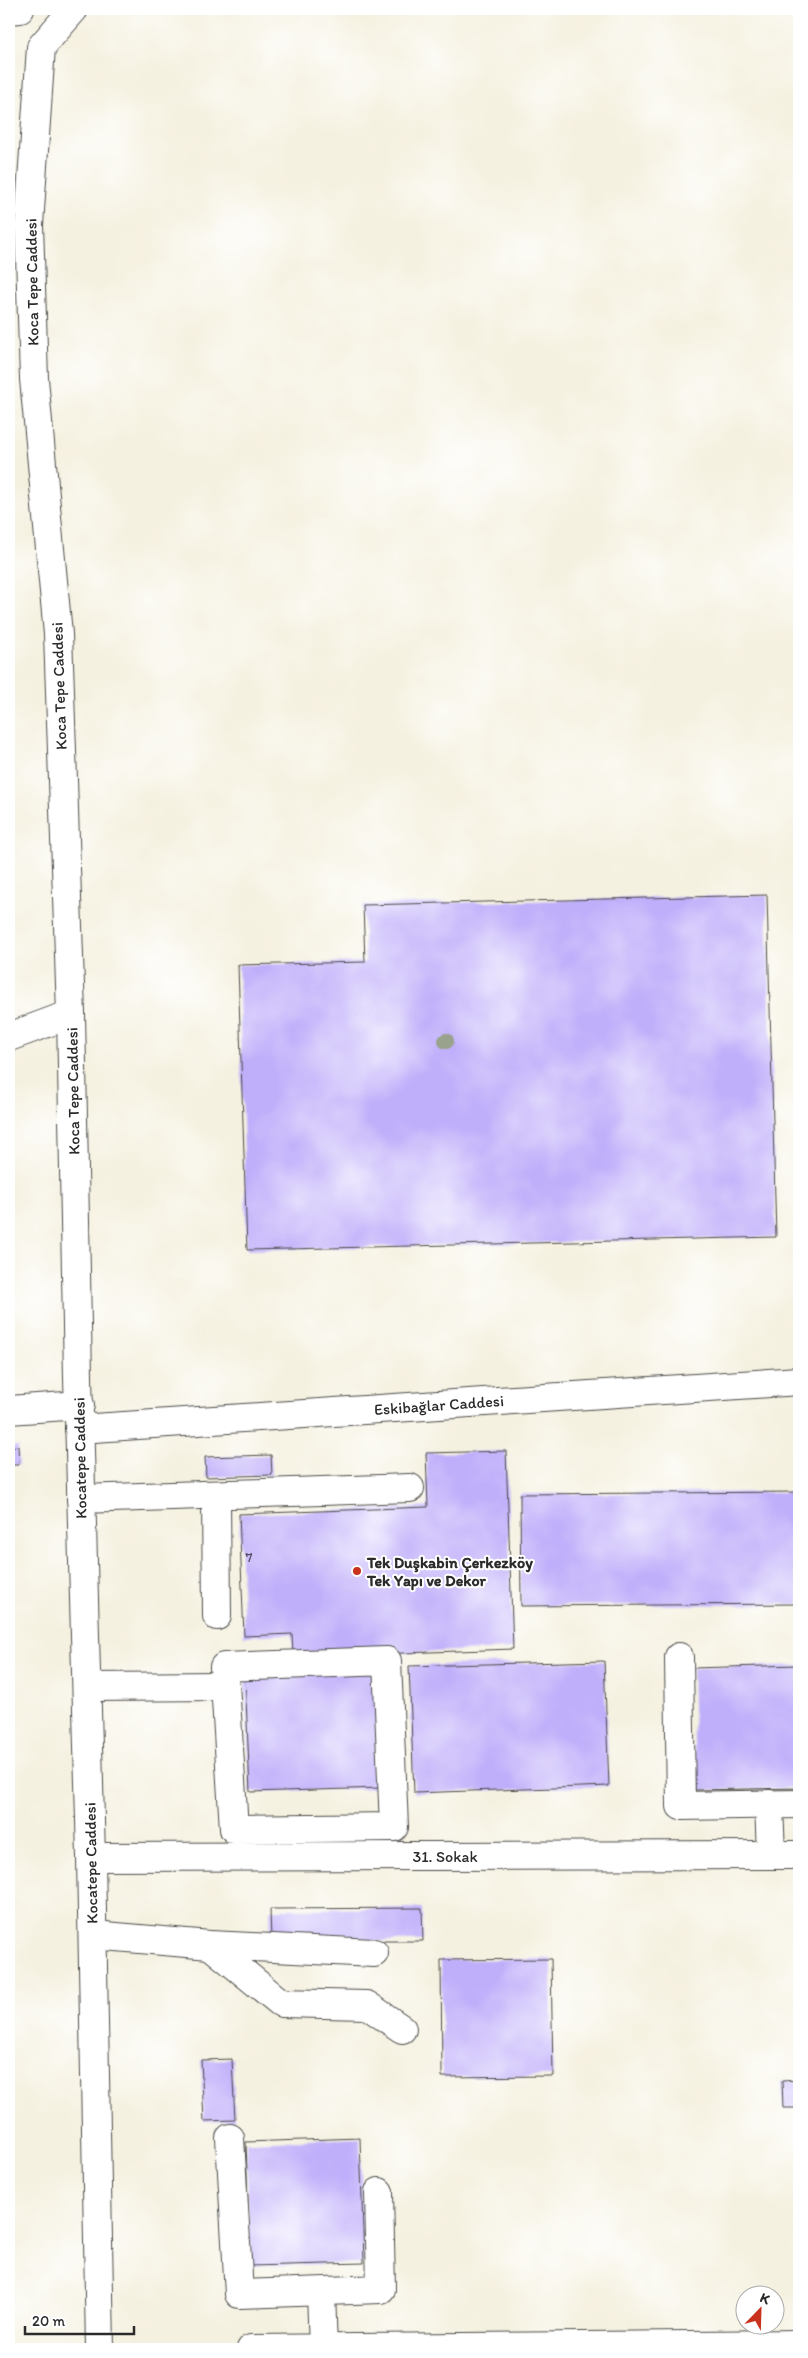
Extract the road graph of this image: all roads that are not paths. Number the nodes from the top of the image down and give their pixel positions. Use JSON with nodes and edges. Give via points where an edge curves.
{"nodes":[{"id":1,"x":20,"y":9,"type":"edge"},
{"id":2,"x":74,"y":9,"type":"edge"},
{"id":3,"x":9,"y":10,"type":"edge"},
{"id":4,"x":71,"y":1014,"type":"junction"},
{"id":5,"x":9,"y":1036,"type":"edge"},
{"id":6,"x":78,"y":1377,"type":"joint"},
{"id":7,"x":799,"y":1381,"type":"edge"},
{"id":8,"x":9,"y":1410,"type":"edge"},
{"id":9,"x":80,"y":1417,"type":"junction"},
{"id":10,"x":410,"y":1488,"type":"dead end"},
{"id":11,"x":216,"y":1495,"type":"junction"},
{"id":12,"x":81,"y":1499,"type":"junction"},
{"id":13,"x":217,"y":1616,"type":"dead end"},
{"id":14,"x":679,"y":1657,"type":"dead end"},
{"id":15,"x":225,"y":1686,"type":"junction"},
{"id":16,"x":86,"y":1687,"type":"junction"},
{"id":17,"x":769,"y":1804,"type":"junction"},
{"id":18,"x":799,"y":1804,"type":"edge"},
{"id":19,"x":771,"y":1855,"type":"junction"},
{"id":20,"x":799,"y":1855,"type":"edge"},
{"id":21,"x":91,"y":1857,"type":"junction"},
{"id":22,"x":93,"y":1935,"type":"junction"},
{"id":23,"x":210,"y":1945,"type":"junction"},
{"id":24,"x":374,"y":1953,"type":"dead end"},
{"id":25,"x":402,"y":2029,"type":"dead end"},
{"id":26,"x":230,"y":2138,"type":"dead end"},
{"id":27,"x":379,"y":2192,"type":"dead end"},
{"id":28,"x":321,"y":2292,"type":"junction"},
{"id":29,"x":799,"y":2344,"type":"edge"},
{"id":30,"x":100,"y":2349,"type":"edge"},
{"id":31,"x":251,"y":2349,"type":"edge"},
{"id":32,"x":323,"y":2349,"type":"edge"}],
"edges":[{"from":1,"to":3,"type":"street"},
{"from":2,"to":4,"type":"street","name":"Koca Tepe Caddesi","via":[[41,47],[29,225],[34,379],[58,634]]},
{"from":4,"to":5,"type":"street"},
{"from":4,"to":6,"type":"street","name":"Koca Tepe Caddesi"},
{"from":6,"to":9,"type":"street","name":"Kocatepe Caddesi"},
{"from":7,"to":9,"type":"street","name":"Eskibağlar Caddesi"},
{"from":8,"to":9,"type":"street","name":"Eskibağlar Caddesi"},
{"from":9,"to":12,"type":"street","name":"Kocatepe Caddesi"},
{"from":10,"to":11,"type":"street"},
{"from":11,"to":12,"type":"street"},
{"from":11,"to":13,"type":"street"},
{"from":12,"to":16,"type":"street","name":"Kocatepe Caddesi"},
{"from":14,"to":17,"type":"street","via":[[682,1806]]},
{"from":15,"to":15,"type":"street","via":[[234,1830],[394,1827],[387,1661],[224,1667]]},
{"from":15,"to":16,"type":"street"},
{"from":16,"to":21,"type":"street","name":"Kocatepe Caddesi"},
{"from":17,"to":18,"type":"street"},
{"from":17,"to":19,"type":"street"},
{"from":19,"to":20,"type":"street","name":"31. Sokak"},
{"from":19,"to":21,"type":"street","name":"31. Sokak"},
{"from":21,"to":22,"type":"street","name":"Kocatepe Caddesi"},
{"from":22,"to":23,"type":"street"},
{"from":22,"to":30,"type":"street","name":"Kocatepe Caddesi"},
{"from":23,"to":24,"type":"street"},
{"from":23,"to":25,"type":"street","via":[[281,2003],[367,2005]]},
{"from":26,"to":28,"type":"street","via":[[239,2294]]},
{"from":27,"to":28,"type":"street","via":[[381,2290]]},
{"from":28,"to":32,"type":"street"},
{"from":29,"to":32,"type":"street"},
{"from":31,"to":32,"type":"street"}]}
